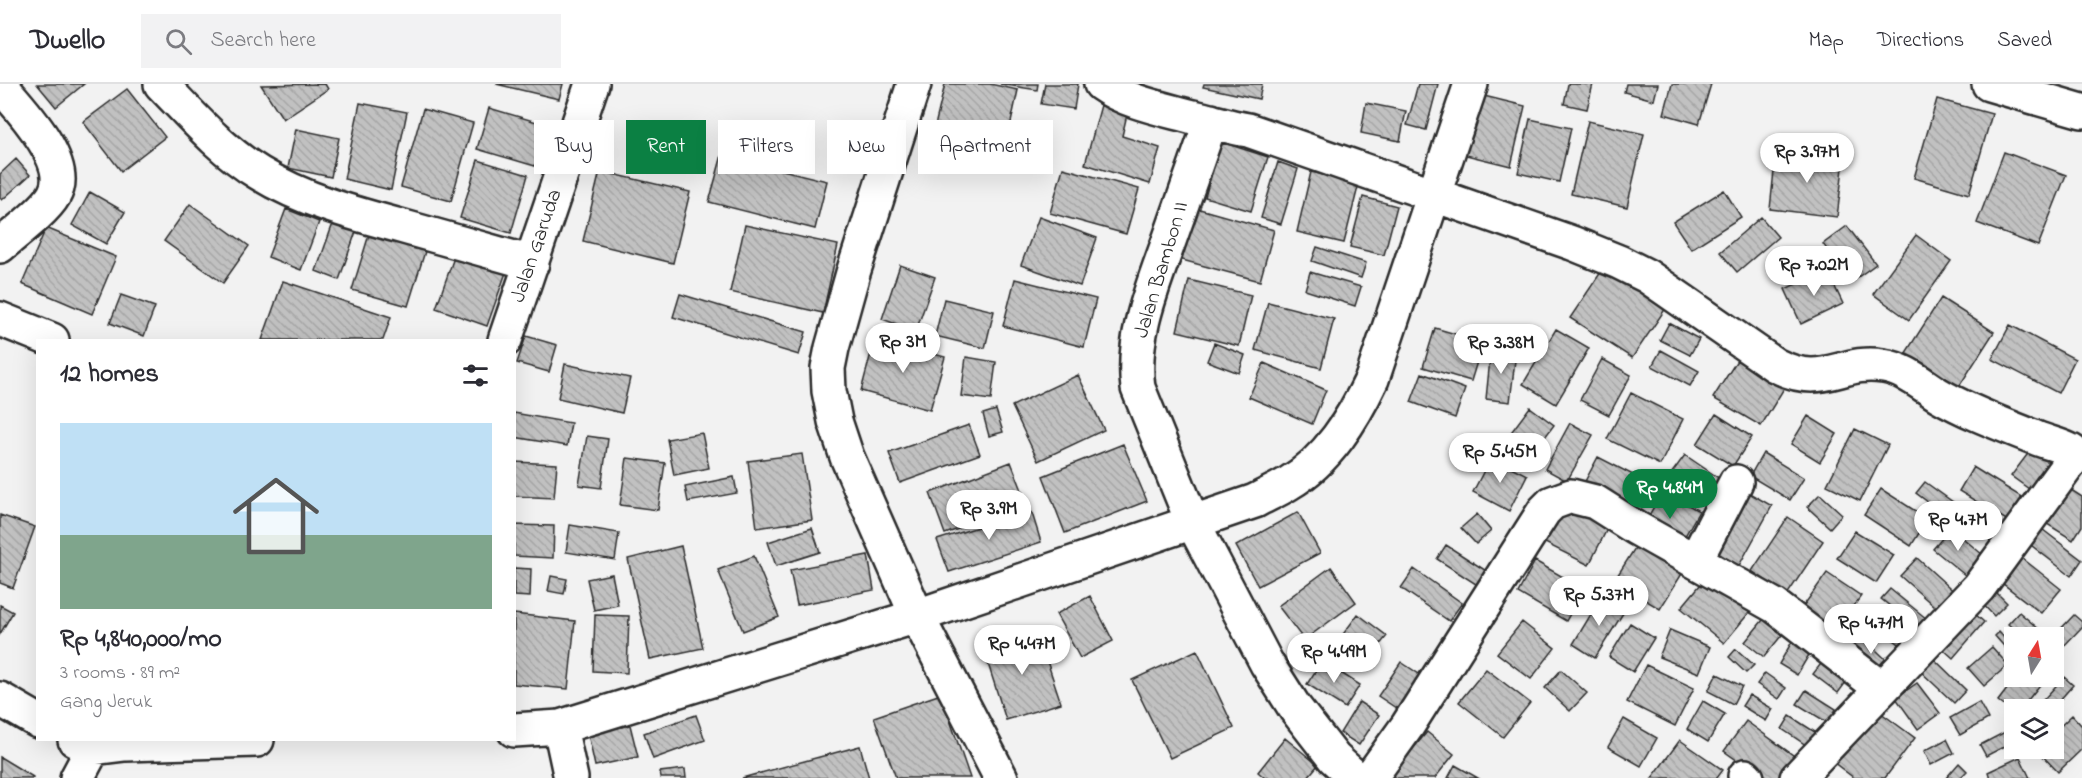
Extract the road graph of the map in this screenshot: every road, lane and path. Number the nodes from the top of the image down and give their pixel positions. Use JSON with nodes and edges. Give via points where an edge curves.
{"nodes":[{"id":1,"x":161,"y":84,"type":"edge"},
{"id":2,"x":592,"y":84,"type":"edge"},
{"id":3,"x":914,"y":84,"type":"edge"},
{"id":4,"x":1101,"y":84,"type":"edge"},
{"id":5,"x":1471,"y":84,"type":"edge"},
{"id":6,"x":1989,"y":84,"type":"edge"},
{"id":7,"x":0,"y":85,"type":"edge"},
{"id":8,"x":2075,"y":100,"type":"edge"},
{"id":9,"x":1211,"y":121,"type":"junction"},
{"id":10,"x":1433,"y":194,"type":"junction"},
{"id":11,"x":0,"y":246,"type":"edge"},
{"id":12,"x":532,"y":263,"type":"junction"},
{"id":13,"x":0,"y":319,"type":"edge"},
{"id":14,"x":50,"y":339,"type":"edge"},
{"id":15,"x":505,"y":339,"type":"edge"},
{"id":16,"x":1736,"y":482,"type":"dead end"},
{"id":17,"x":2070,"y":485,"type":"edge"},
{"id":18,"x":1192,"y":521,"type":"junction"},
{"id":19,"x":1695,"y":561,"type":"junction"},
{"id":20,"x":917,"y":615,"type":"junction"},
{"id":21,"x":1882,"y":690,"type":"junction"},
{"id":22,"x":0,"y":699,"type":"edge"},
{"id":23,"x":36,"y":719,"type":"edge"},
{"id":24,"x":560,"y":727,"type":"junction"},
{"id":25,"x":516,"y":730,"type":"edge"},
{"id":26,"x":224,"y":741,"type":"edge"},
{"id":27,"x":84,"y":744,"type":"edge"},
{"id":28,"x":77,"y":778,"type":"edge"},
{"id":29,"x":571,"y":778,"type":"edge"},
{"id":30,"x":1001,"y":778,"type":"edge"},
{"id":31,"x":1356,"y":778,"type":"edge"},
{"id":32,"x":1370,"y":778,"type":"edge"},
{"id":33,"x":1797,"y":778,"type":"edge"}],
"edges":[{"from":1,"to":12,"type":"street","via":[[238,159],[283,186],[363,216]]},
{"from":2,"to":12,"type":"street","name":"Jalan Garuda"},
{"from":3,"to":20,"type":"street","via":[[853,273],[828,368],[835,421],[847,457]]},
{"from":4,"to":9,"type":"street","via":[[1140,102]]},
{"from":5,"to":10,"type":"street"},
{"from":6,"to":8,"type":"street"},
{"from":7,"to":11,"type":"street","via":[[46,144],[58,171],[54,195]]},
{"from":9,"to":10,"type":"street","via":[[1248,130]]},
{"from":9,"to":18,"type":"street","name":"Jalan Bambon II","via":[[1148,300],[1135,367],[1142,399]]},
{"from":10,"to":17,"type":"street","via":[[1619,262],[1647,276],[1791,373],[1813,376],[1869,365],[1912,376],[1977,415],[2071,451]]},
{"from":10,"to":18,"type":"street","via":[[1372,378],[1358,409],[1339,435],[1318,460],[1290,483],[1256,501]]},
{"from":12,"to":15,"type":"street","name":"Jalan Garuda"},
{"from":13,"to":14,"type":"street"},
{"from":16,"to":19,"type":"street"},
{"from":17,"to":21,"type":"street"},
{"from":18,"to":20,"type":"street"},
{"from":18,"to":31,"type":"street","name":"Jalan Bambon II","via":[[1267,664],[1295,708],[1334,758]]},
{"from":19,"to":21,"type":"street","via":[[1775,606]]},
{"from":19,"to":32,"type":"street","via":[[1595,502],[1571,496],[1552,503],[1523,541],[1408,725]]},
{"from":20,"to":24,"type":"street"},
{"from":20,"to":30,"type":"street"},
{"from":21,"to":33,"type":"street"},
{"from":22,"to":23,"type":"street"},
{"from":24,"to":25,"type":"street"},
{"from":24,"to":29,"type":"street"},
{"from":26,"to":27,"type":"street"},
{"from":27,"to":28,"type":"street"}]}
